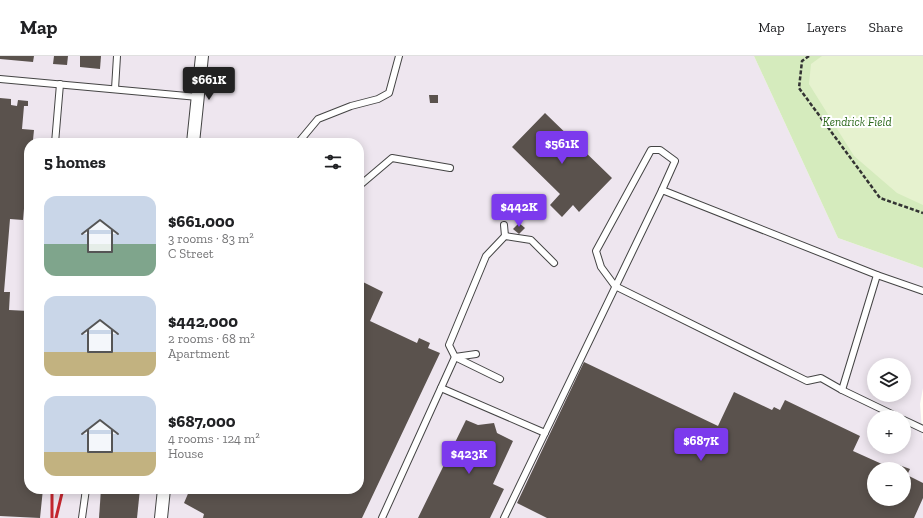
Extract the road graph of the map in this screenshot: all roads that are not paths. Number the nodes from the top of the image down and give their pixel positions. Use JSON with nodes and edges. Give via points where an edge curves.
{"nodes":[{"id":1,"x":117,"y":56,"type":"edge"},
{"id":2,"x":202,"y":56,"type":"edge"},
{"id":3,"x":399,"y":56,"type":"edge"},
{"id":4,"x":0,"y":79,"type":"edge"},
{"id":5,"x":60,"y":84,"type":"junction"},
{"id":6,"x":116,"y":89,"type":"junction"},
{"id":7,"x":198,"y":97,"type":"junction"},
{"id":8,"x":55,"y":138,"type":"edge"},
{"id":9,"x":194,"y":138,"type":"edge"},
{"id":10,"x":302,"y":138,"type":"edge"},
{"id":11,"x":450,"y":168,"type":"dead end"},
{"id":12,"x":364,"y":182,"type":"edge"},
{"id":13,"x":662,"y":190,"type":"junction"},
{"id":14,"x":504,"y":225,"type":"dead end"},
{"id":15,"x":505,"y":236,"type":"junction"},
{"id":16,"x":554,"y":263,"type":"dead end"},
{"id":17,"x":877,"y":275,"type":"junction"},
{"id":18,"x":615,"y":286,"type":"junction"},
{"id":19,"x":923,"y":291,"type":"edge"},
{"id":20,"x":476,"y":354,"type":"dead end"},
{"id":21,"x":455,"y":357,"type":"junction"},
{"id":22,"x":500,"y":379,"type":"dead end"},
{"id":23,"x":441,"y":388,"type":"junction"},
{"id":24,"x":842,"y":390,"type":"junction"},
{"id":25,"x":883,"y":410,"type":"edge"},
{"id":26,"x":911,"y":423,"type":"edge"},
{"id":27,"x":923,"y":429,"type":"edge"},
{"id":28,"x":545,"y":433,"type":"junction"},
{"id":29,"x":85,"y":494,"type":"edge"},
{"id":30,"x":163,"y":494,"type":"edge"},
{"id":31,"x":82,"y":518,"type":"edge"},
{"id":32,"x":161,"y":518,"type":"edge"},
{"id":33,"x":382,"y":518,"type":"edge"},
{"id":34,"x":504,"y":518,"type":"edge"}],
"edges":[{"from":1,"to":6,"type":"lane"},
{"from":2,"to":7,"type":"street"},
{"from":3,"to":10,"type":"lane","via":[[389,93],[318,119]]},
{"from":4,"to":5,"type":"lane"},
{"from":5,"to":6,"type":"lane"},
{"from":5,"to":8,"type":"lane"},
{"from":6,"to":7,"type":"lane"},
{"from":7,"to":9,"type":"street"},
{"from":11,"to":12,"type":"lane","via":[[392,158]]},
{"from":13,"to":17,"type":"lane"},
{"from":13,"to":18,"type":"lane"},
{"from":13,"to":18,"type":"lane","via":[[675,161],[660,150],[651,150],[596,251],[601,267]]},
{"from":14,"to":15,"type":"lane"},
{"from":15,"to":16,"type":"lane","via":[[531,240]]},
{"from":15,"to":21,"type":"lane","via":[[486,256],[449,345]]},
{"from":17,"to":19,"type":"lane"},
{"from":17,"to":24,"type":"lane"},
{"from":18,"to":24,"type":"lane","via":[[807,381],[821,378]]},
{"from":18,"to":28,"type":"lane"},
{"from":20,"to":21,"type":"lane"},
{"from":21,"to":22,"type":"lane"},
{"from":21,"to":23,"type":"lane"},
{"from":23,"to":28,"type":"lane"},
{"from":23,"to":33,"type":"lane"},
{"from":24,"to":25,"type":"lane"},
{"from":26,"to":27,"type":"lane"},
{"from":28,"to":34,"type":"lane"},
{"from":29,"to":31,"type":"lane"},
{"from":30,"to":32,"type":"street"}]}
